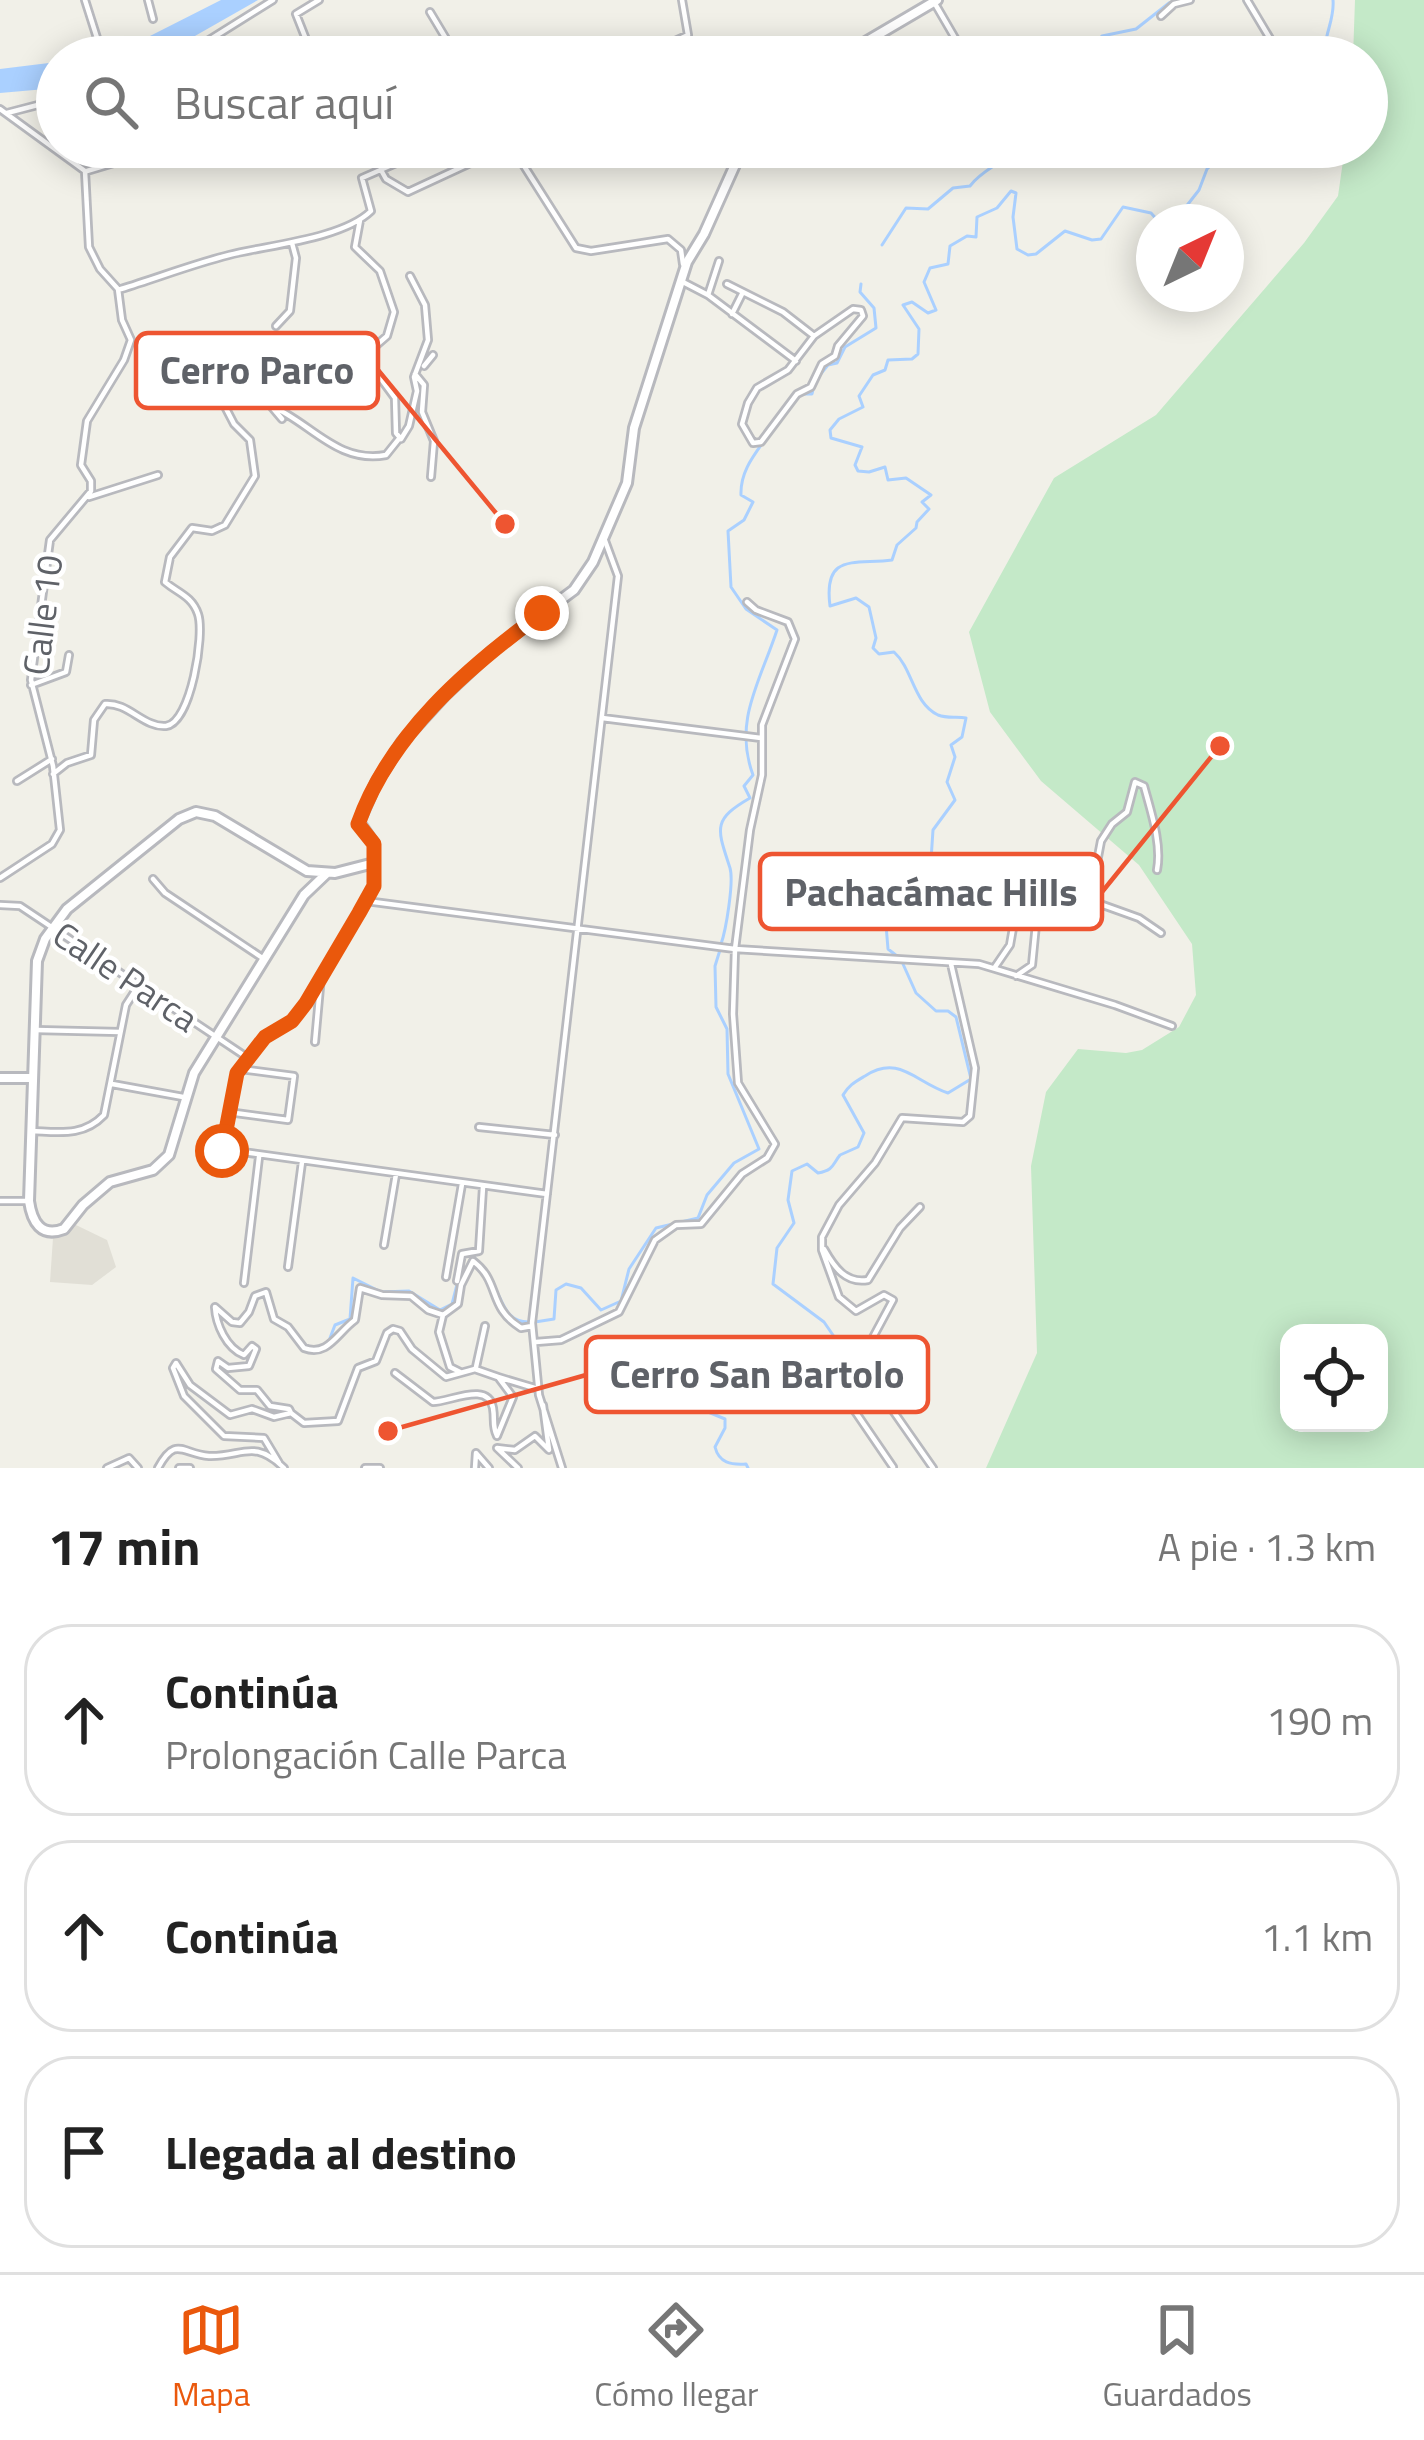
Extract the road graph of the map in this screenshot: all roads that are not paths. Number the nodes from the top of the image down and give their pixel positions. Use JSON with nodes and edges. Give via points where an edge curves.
{"nodes":[{"id":1,"x":86,"y":0,"type":"edge"},
{"id":2,"x":148,"y":0,"type":"edge"},
{"id":3,"x":273,"y":0,"type":"edge"},
{"id":4,"x":320,"y":0,"type":"edge"},
{"id":5,"x":682,"y":0,"type":"edge"},
{"id":6,"x":1190,"y":0,"type":"edge"},
{"id":7,"x":1247,"y":0,"type":"edge"},
{"id":8,"x":936,"y":1,"type":"edge"},
{"id":9,"x":430,"y":12,"type":"dead end"},
{"id":10,"x":1161,"y":16,"type":"dead end"},
{"id":11,"x":153,"y":19,"type":"dead end"},
{"id":12,"x":97,"y":36,"type":"edge"},
{"id":13,"x":216,"y":36,"type":"edge"},
{"id":14,"x":304,"y":36,"type":"edge"},
{"id":15,"x":444,"y":36,"type":"edge"},
{"id":16,"x":686,"y":36,"type":"edge"},
{"id":17,"x":876,"y":36,"type":"edge"},
{"id":18,"x":955,"y":36,"type":"edge"},
{"id":19,"x":1268,"y":36,"type":"edge"},
{"id":20,"x":36,"y":104,"type":"edge"},
{"id":21,"x":3,"y":111,"type":"edge"},
{"id":22,"x":36,"y":135,"type":"edge"},
{"id":23,"x":81,"y":168,"type":"edge"},
{"id":24,"x":99,"y":168,"type":"edge"},
{"id":25,"x":386,"y":168,"type":"edge"},
{"id":26,"x":460,"y":168,"type":"edge"},
{"id":27,"x":522,"y":168,"type":"edge"},
{"id":28,"x":732,"y":168,"type":"edge"},
{"id":29,"x":381,"y":170,"type":"junction"},
{"id":30,"x":86,"y":172,"type":"junction"},
{"id":31,"x":360,"y":220,"type":"junction"},
{"id":32,"x":292,"y":243,"type":"junction"},
{"id":33,"x":719,"y":261,"type":"dead end"},
{"id":34,"x":410,"y":276,"type":"dead end"},
{"id":35,"x":682,"y":278,"type":"junction"},
{"id":36,"x":728,"y":284,"type":"dead end"},
{"id":37,"x":118,"y":289,"type":"junction"},
{"id":38,"x":742,"y":294,"type":"junction"},
{"id":39,"x":708,"y":296,"type":"junction"},
{"id":40,"x":732,"y":314,"type":"junction"},
{"id":41,"x":276,"y":326,"type":"dead end"},
{"id":42,"x":814,"y":336,"type":"junction"},
{"id":43,"x":433,"y":355,"type":"dead end"},
{"id":44,"x":796,"y":362,"type":"junction"},
{"id":45,"x":373,"y":368,"type":"junction"},
{"id":46,"x":417,"y":372,"type":"junction"},
{"id":47,"x":282,"y":419,"type":"dead end"},
{"id":48,"x":399,"y":439,"type":"junction"},
{"id":49,"x":158,"y":475,"type":"dead end"},
{"id":50,"x":431,"y":477,"type":"dead end"},
{"id":51,"x":88,"y":497,"type":"junction"},
{"id":52,"x":604,"y":538,"type":"junction"},
{"id":53,"x":747,"y":602,"type":"dead end"},
{"id":54,"x":69,"y":655,"type":"dead end"},
{"id":55,"x":31,"y":685,"type":"junction"},
{"id":56,"x":602,"y":718,"type":"junction"},
{"id":57,"x":761,"y":738,"type":"junction"},
{"id":58,"x":52,"y":759,"type":"junction"},
{"id":59,"x":53,"y":774,"type":"junction"},
{"id":60,"x":16,"y":781,"type":"dead end"},
{"id":61,"x":374,"y":863,"type":"junction"},
{"id":62,"x":296,"y":866,"type":"junction"},
{"id":63,"x":1157,"y":870,"type":"dead end"},
{"id":64,"x":1023,"y":871,"type":"dead end"},
{"id":65,"x":326,"y":874,"type":"junction"},
{"id":66,"x":0,"y":878,"type":"edge"},
{"id":67,"x":153,"y":879,"type":"dead end"},
{"id":68,"x":1075,"y":895,"type":"junction"},
{"id":69,"x":304,"y":896,"type":"junction"},
{"id":70,"x":366,"y":901,"type":"junction"},
{"id":71,"x":0,"y":905,"type":"edge"},
{"id":72,"x":52,"y":927,"type":"junction"},
{"id":73,"x":579,"y":929,"type":"junction"},
{"id":74,"x":1161,"y":933,"type":"dead end"},
{"id":75,"x":735,"y":949,"type":"junction"},
{"id":76,"x":264,"y":959,"type":"junction"},
{"id":77,"x":951,"y":964,"type":"junction"},
{"id":78,"x":995,"y":967,"type":"junction"},
{"id":79,"x":321,"y":975,"type":"junction"},
{"id":80,"x":1016,"y":976,"type":"junction"},
{"id":81,"x":139,"y":986,"type":"junction"},
{"id":82,"x":1172,"y":1026,"type":"dead end"},
{"id":83,"x":32,"y":1030,"type":"junction"},
{"id":84,"x":120,"y":1032,"type":"junction"},
{"id":85,"x":217,"y":1036,"type":"junction"},
{"id":86,"x":315,"y":1042,"type":"dead end"},
{"id":87,"x":248,"y":1058,"type":"junction"},
{"id":88,"x":240,"y":1069,"type":"junction"},
{"id":89,"x":0,"y":1078,"type":"edge"},
{"id":90,"x":33,"y":1078,"type":"junction"},
{"id":91,"x":112,"y":1084,"type":"junction"},
{"id":92,"x":187,"y":1098,"type":"junction"},
{"id":93,"x":228,"y":1112,"type":"junction"},
{"id":94,"x":479,"y":1127,"type":"dead end"},
{"id":95,"x":31,"y":1131,"type":"junction"},
{"id":96,"x":555,"y":1135,"type":"junction"},
{"id":97,"x":259,"y":1156,"type":"junction"},
{"id":98,"x":302,"y":1162,"type":"junction"},
{"id":99,"x":396,"y":1174,"type":"junction"},
{"id":100,"x":462,"y":1184,"type":"junction"},
{"id":101,"x":484,"y":1187,"type":"junction"},
{"id":102,"x":548,"y":1194,"type":"junction"},
{"id":103,"x":29,"y":1201,"type":"junction"},
{"id":104,"x":0,"y":1202,"type":"edge"},
{"id":105,"x":920,"y":1207,"type":"dead end"},
{"id":106,"x":821,"y":1244,"type":"junction"},
{"id":107,"x":384,"y":1245,"type":"dead end"},
{"id":108,"x":288,"y":1268,"type":"dead end"},
{"id":109,"x":446,"y":1277,"type":"dead end"},
{"id":110,"x":457,"y":1281,"type":"dead end"},
{"id":111,"x":244,"y":1283,"type":"dead end"},
{"id":112,"x":443,"y":1315,"type":"junction"},
{"id":113,"x":485,"y":1326,"type":"dead end"},
{"id":114,"x":532,"y":1326,"type":"junction"},
{"id":115,"x":534,"y":1342,"type":"junction"},
{"id":116,"x":476,"y":1369,"type":"junction"},
{"id":117,"x":464,"y":1372,"type":"junction"},
{"id":118,"x":395,"y":1373,"type":"dead end"},
{"id":119,"x":498,"y":1377,"type":"junction"},
{"id":120,"x":874,"y":1385,"type":"junction"},
{"id":121,"x":538,"y":1389,"type":"junction"},
{"id":122,"x":543,"y":1406,"type":"junction"},
{"id":123,"x":291,"y":1413,"type":"junction"},
{"id":124,"x":282,"y":1465,"type":"edge"},
{"id":125,"x":893,"y":1467,"type":"edge"},
{"id":126,"x":107,"y":1468,"type":"edge"},
{"id":127,"x":138,"y":1468,"type":"edge"},
{"id":128,"x":158,"y":1468,"type":"edge"},
{"id":129,"x":179,"y":1468,"type":"edge"},
{"id":130,"x":190,"y":1468,"type":"edge"},
{"id":131,"x":365,"y":1468,"type":"edge"},
{"id":132,"x":380,"y":1468,"type":"edge"},
{"id":133,"x":475,"y":1468,"type":"edge"},
{"id":134,"x":489,"y":1468,"type":"edge"},
{"id":135,"x":518,"y":1468,"type":"edge"},
{"id":136,"x":560,"y":1468,"type":"edge"},
{"id":137,"x":933,"y":1468,"type":"edge"}],
"edges":[{"from":1,"to":12,"type":"street"},
{"from":2,"to":11,"type":"street"},
{"from":3,"to":13,"type":"street"},
{"from":4,"to":14,"type":"street","via":[[300,10]]},
{"from":5,"to":16,"type":"street"},
{"from":6,"to":10,"type":"street"},
{"from":7,"to":19,"type":"street"},
{"from":8,"to":17,"type":"street"},
{"from":8,"to":18,"type":"street"},
{"from":9,"to":15,"type":"street"},
{"from":20,"to":21,"type":"street"},
{"from":21,"to":22,"type":"street"},
{"from":23,"to":30,"type":"street"},
{"from":24,"to":30,"type":"street"},
{"from":25,"to":29,"type":"street"},
{"from":26,"to":29,"type":"street","via":[[408,191]]},
{"from":27,"to":35,"type":"street","via":[[576,248],[668,239],[681,250]]},
{"from":28,"to":35,"type":"street"},
{"from":29,"to":31,"type":"street","via":[[360,180],[371,211]]},
{"from":30,"to":37,"type":"street","via":[[89,247]]},
{"from":31,"to":32,"type":"street"},
{"from":31,"to":45,"type":"street","via":[[356,247],[380,271],[394,312],[388,336],[372,349]]},
{"from":32,"to":37,"type":"street"},
{"from":32,"to":41,"type":"street","via":[[290,311]]},
{"from":33,"to":39,"type":"street"},
{"from":34,"to":46,"type":"street","via":[[425,305],[428,340]]},
{"from":35,"to":39,"type":"street"},
{"from":35,"to":52,"type":"street","via":[[639,411],[627,483]]},
{"from":36,"to":38,"type":"street"},
{"from":37,"to":51,"type":"street","via":[[131,347],[87,421],[81,465],[91,481]]},
{"from":38,"to":40,"type":"street"},
{"from":38,"to":42,"type":"street"},
{"from":39,"to":40,"type":"street"},
{"from":40,"to":44,"type":"street"},
{"from":42,"to":44,"type":"street"},
{"from":42,"to":44,"type":"street","via":[[854,309],[863,312],[811,387],[753,443],[742,424],[748,403]]},
{"from":43,"to":46,"type":"street"},
{"from":45,"to":48,"type":"street","via":[[394,397]]},
{"from":45,"to":59,"type":"street","via":[[332,393],[283,371],[223,376],[221,399],[250,440],[255,476],[228,523],[192,528],[166,564],[167,585],[191,600],[201,622],[185,710],[162,725],[105,704],[94,720],[91,755]]},
{"from":46,"to":48,"type":"street","via":[[409,426]]},
{"from":46,"to":50,"type":"street","via":[[434,441]]},
{"from":47,"to":48,"type":"street","via":[[271,406],[325,443],[369,457],[386,455]]},
{"from":49,"to":51,"type":"street"},
{"from":51,"to":55,"type":"street","name":"Calle 10","via":[[50,540]]},
{"from":52,"to":56,"type":"street","via":[[618,576]]},
{"from":52,"to":61,"type":"street","via":[[574,590],[492,651],[402,742],[358,822],[374,844]]},
{"from":53,"to":57,"type":"street","via":[[788,622],[795,639]]},
{"from":54,"to":55,"type":"street","via":[[66,672]]},
{"from":55,"to":58,"type":"street","name":"Calle 10"},
{"from":56,"to":57,"type":"street"},
{"from":56,"to":73,"type":"street"},
{"from":57,"to":75,"type":"street"},
{"from":58,"to":59,"type":"street","name":"Calle 10"},
{"from":58,"to":60,"type":"street"},
{"from":59,"to":66,"type":"street","name":"Calle 10","via":[[57,838]]},
{"from":61,"to":65,"type":"street"},
{"from":61,"to":70,"type":"street"},
{"from":62,"to":65,"type":"street"},
{"from":62,"to":69,"type":"street"},
{"from":62,"to":72,"type":"street","via":[[196,812],[117,867]]},
{"from":63,"to":68,"type":"street","via":[[1144,786],[1136,782],[1127,812],[1101,842],[1096,874]]},
{"from":64,"to":78,"type":"street","via":[[1010,945]]},
{"from":65,"to":69,"type":"street"},
{"from":67,"to":76,"type":"street"},
{"from":68,"to":74,"type":"street"},
{"from":68,"to":80,"type":"street","via":[[1036,914],[1032,965]]},
{"from":69,"to":76,"type":"street"},
{"from":70,"to":73,"type":"street"},
{"from":70,"to":79,"type":"street"},
{"from":71,"to":72,"type":"street","name":"Calle Parca","via":[[17,905]]},
{"from":72,"to":81,"type":"street","name":"Calle Parca"},
{"from":72,"to":83,"type":"street","via":[[37,961]]},
{"from":73,"to":75,"type":"street"},
{"from":73,"to":96,"type":"street"},
{"from":75,"to":77,"type":"street"},
{"from":75,"to":115,"type":"street","via":[[738,1083],[775,1138],[772,1152],[701,1224],[676,1225],[655,1240],[619,1312],[561,1340]]},
{"from":76,"to":85,"type":"street"},
{"from":77,"to":78,"type":"street"},
{"from":77,"to":106,"type":"street","via":[[975,1068],[970,1116],[902,1118]]},
{"from":78,"to":80,"type":"street"},
{"from":79,"to":86,"type":"street"},
{"from":79,"to":87,"type":"street","via":[[292,1021]]},
{"from":80,"to":82,"type":"street"},
{"from":81,"to":84,"type":"street"},
{"from":81,"to":85,"type":"street","name":"Calle Parca"},
{"from":83,"to":84,"type":"street"},
{"from":83,"to":90,"type":"street"},
{"from":84,"to":91,"type":"street"},
{"from":85,"to":87,"type":"street","name":"Calle Parca"},
{"from":85,"to":92,"type":"street"},
{"from":87,"to":88,"type":"street"},
{"from":88,"to":93,"type":"street"},
{"from":88,"to":93,"type":"street","via":[[294,1076],[288,1120]]},
{"from":89,"to":90,"type":"street"},
{"from":90,"to":95,"type":"street"},
{"from":91,"to":92,"type":"street"},
{"from":91,"to":95,"type":"street","via":[[104,1115],[87,1129]]},
{"from":92,"to":103,"type":"street","via":[[159,1166],[110,1181],[64,1229],[39,1227]]},
{"from":93,"to":97,"type":"street","via":[[222,1151]]},
{"from":94,"to":96,"type":"street"},
{"from":95,"to":103,"type":"street"},
{"from":96,"to":102,"type":"street"},
{"from":97,"to":98,"type":"street"},
{"from":97,"to":111,"type":"street"},
{"from":98,"to":99,"type":"street"},
{"from":98,"to":108,"type":"street"},
{"from":99,"to":100,"type":"street"},
{"from":99,"to":107,"type":"street"},
{"from":100,"to":101,"type":"street"},
{"from":100,"to":109,"type":"street"},
{"from":101,"to":102,"type":"street"},
{"from":101,"to":110,"type":"street","via":[[478,1251],[462,1254]]},
{"from":102,"to":114,"type":"street"},
{"from":103,"to":104,"type":"street"},
{"from":105,"to":106,"type":"street","via":[[865,1282],[840,1272]]},
{"from":106,"to":120,"type":"street","via":[[846,1306],[856,1311],[884,1295],[892,1300],[871,1341]]},
{"from":112,"to":114,"type":"street","via":[[458,1304],[472,1261],[502,1316]]},
{"from":112,"to":117,"type":"street","via":[[440,1340],[452,1369]]},
{"from":112,"to":123,"type":"street","via":[[411,1296],[361,1287],[355,1320],[330,1346],[312,1351],[274,1319],[266,1292],[240,1323],[215,1307],[235,1351],[256,1348],[249,1366],[218,1361],[216,1369]]},
{"from":113,"to":116,"type":"street"},
{"from":114,"to":115,"type":"street"},
{"from":115,"to":121,"type":"street"},
{"from":116,"to":117,"type":"street"},
{"from":116,"to":119,"type":"street"},
{"from":117,"to":123,"type":"street","via":[[444,1376],[393,1329],[376,1361],[359,1366],[338,1421],[304,1423]]},
{"from":118,"to":119,"type":"street","via":[[433,1402],[486,1396],[497,1436],[513,1397]]},
{"from":119,"to":121,"type":"street"},
{"from":120,"to":125,"type":"street","via":[[850,1404]]},
{"from":120,"to":137,"type":"street"},
{"from":121,"to":122,"type":"street"},
{"from":122,"to":135,"type":"street","via":[[550,1450],[535,1436],[517,1450],[497,1450]]},
{"from":122,"to":136,"type":"street"},
{"from":123,"to":124,"type":"street","via":[[232,1416],[173,1366],[181,1391],[206,1420],[230,1439],[264,1438]]},
{"from":124,"to":128,"type":"street","via":[[249,1449],[208,1456],[178,1448]]},
{"from":126,"to":127,"type":"street","via":[[127,1458]]},
{"from":129,"to":130,"type":"street"},
{"from":131,"to":132,"type":"street"},
{"from":133,"to":134,"type":"street","via":[[476,1453]]}]}
